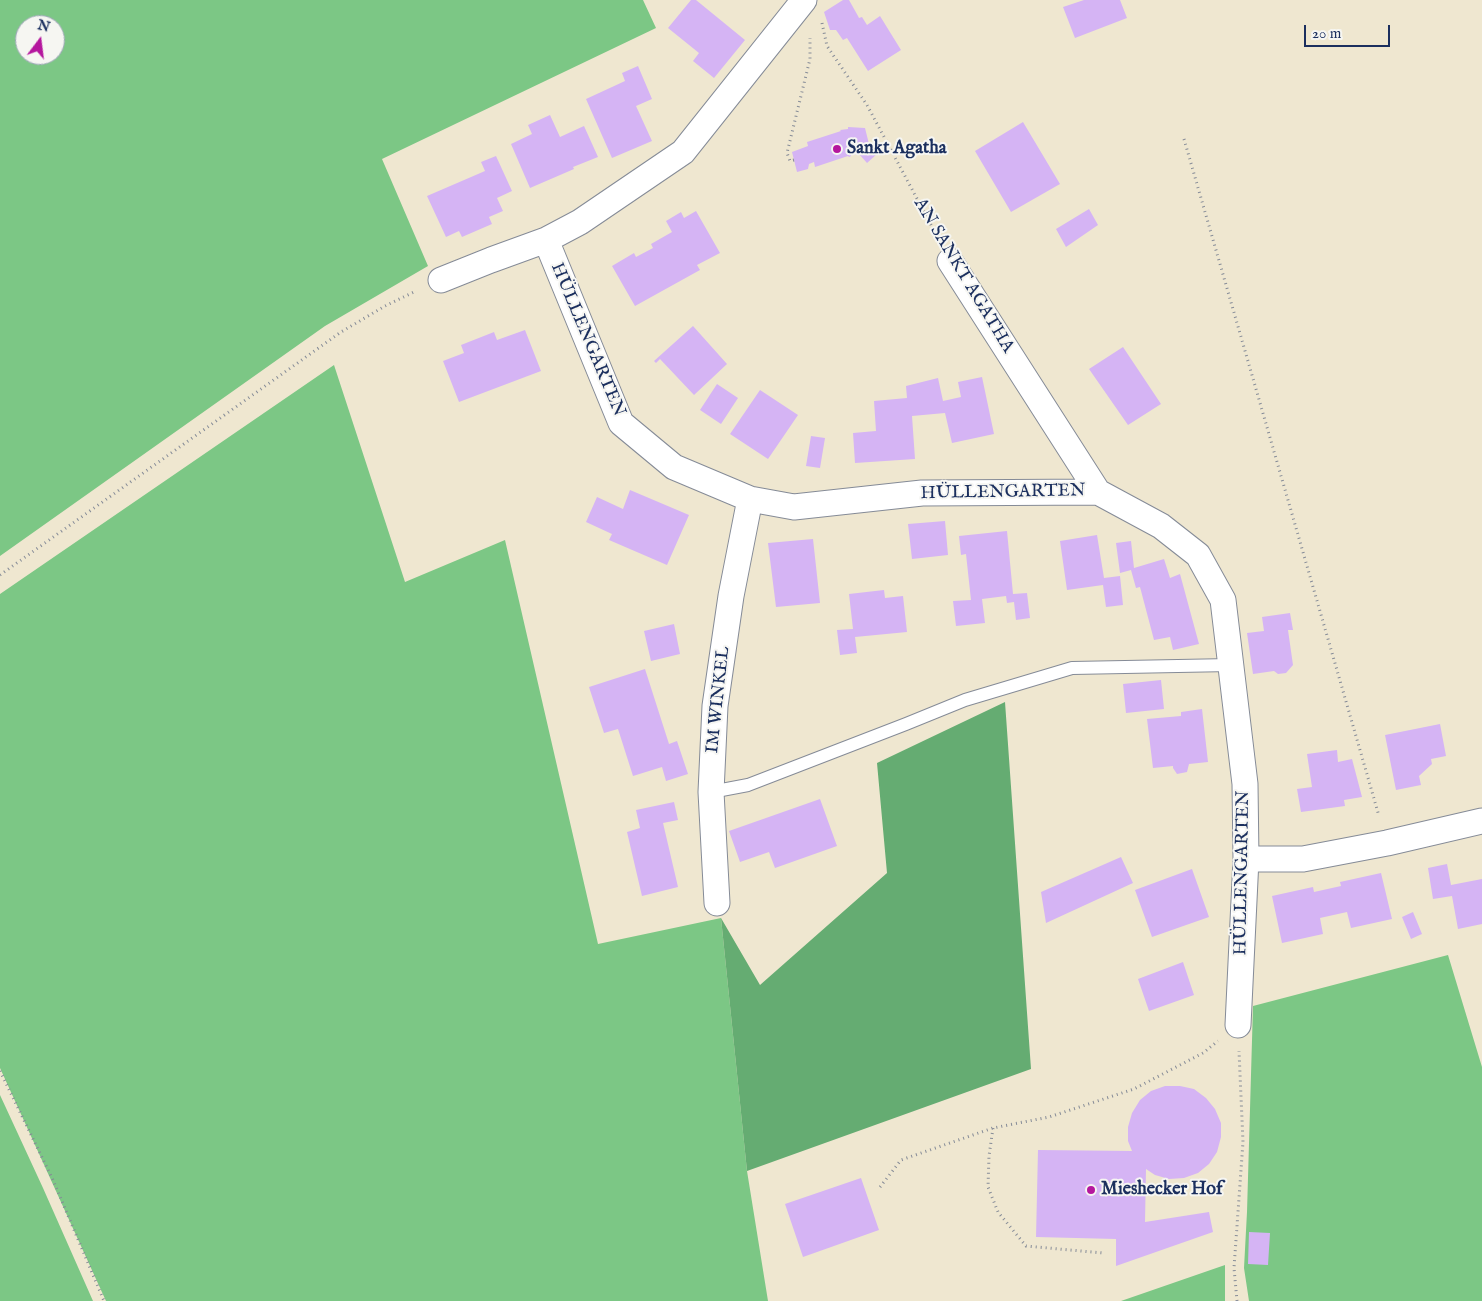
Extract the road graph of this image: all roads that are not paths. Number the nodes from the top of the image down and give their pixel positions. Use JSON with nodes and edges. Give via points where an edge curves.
{"nodes":[{"id":1,"x":812,"y":7,"type":"edge"},
{"id":2,"x":546,"y":240,"type":"junction"},
{"id":3,"x":950,"y":262,"type":"road end"},
{"id":4,"x":441,"y":280,"type":"road end"},
{"id":5,"x":1098,"y":492,"type":"junction"},
{"id":6,"x":750,"y":499,"type":"junction"},
{"id":7,"x":1231,"y":665,"type":"junction"},
{"id":8,"x":711,"y":792,"type":"junction"},
{"id":9,"x":1482,"y":821,"type":"edge"},
{"id":10,"x":1246,"y":859,"type":"junction"},
{"id":11,"x":717,"y":903,"type":"dead end"},
{"id":12,"x":1238,"y":1026,"type":"road end"}],
"edges":[{"from":1,"to":2,"type":"street","via":[[683,152],[580,222]]},
{"from":2,"to":4,"type":"street"},
{"from":2,"to":6,"type":"street","name":"HÜLLENGARTEN","via":[[621,423],[674,467]]},
{"from":3,"to":5,"type":"street","name":"AN SANKT AGATHA"},
{"from":5,"to":6,"type":"street","name":"HÜLLENGARTEN","via":[[922,493],[794,507]]},
{"from":5,"to":7,"type":"street","name":"HÜLLENGARTEN","via":[[1161,526],[1198,555],[1223,600]]},
{"from":6,"to":8,"type":"street","name":"IM WINKEL","via":[[731,596],[715,706]]},
{"from":7,"to":8,"type":"lane","via":[[1072,668],[965,700],[748,785]]},
{"from":7,"to":10,"type":"street","name":"HÜLLENGARTEN","via":[[1245,784]]},
{"from":8,"to":11,"type":"street","name":"IM WINKEL"},
{"from":9,"to":10,"type":"street","via":[[1303,859]]},
{"from":10,"to":12,"type":"street","name":"HÜLLENGARTEN"}]}
